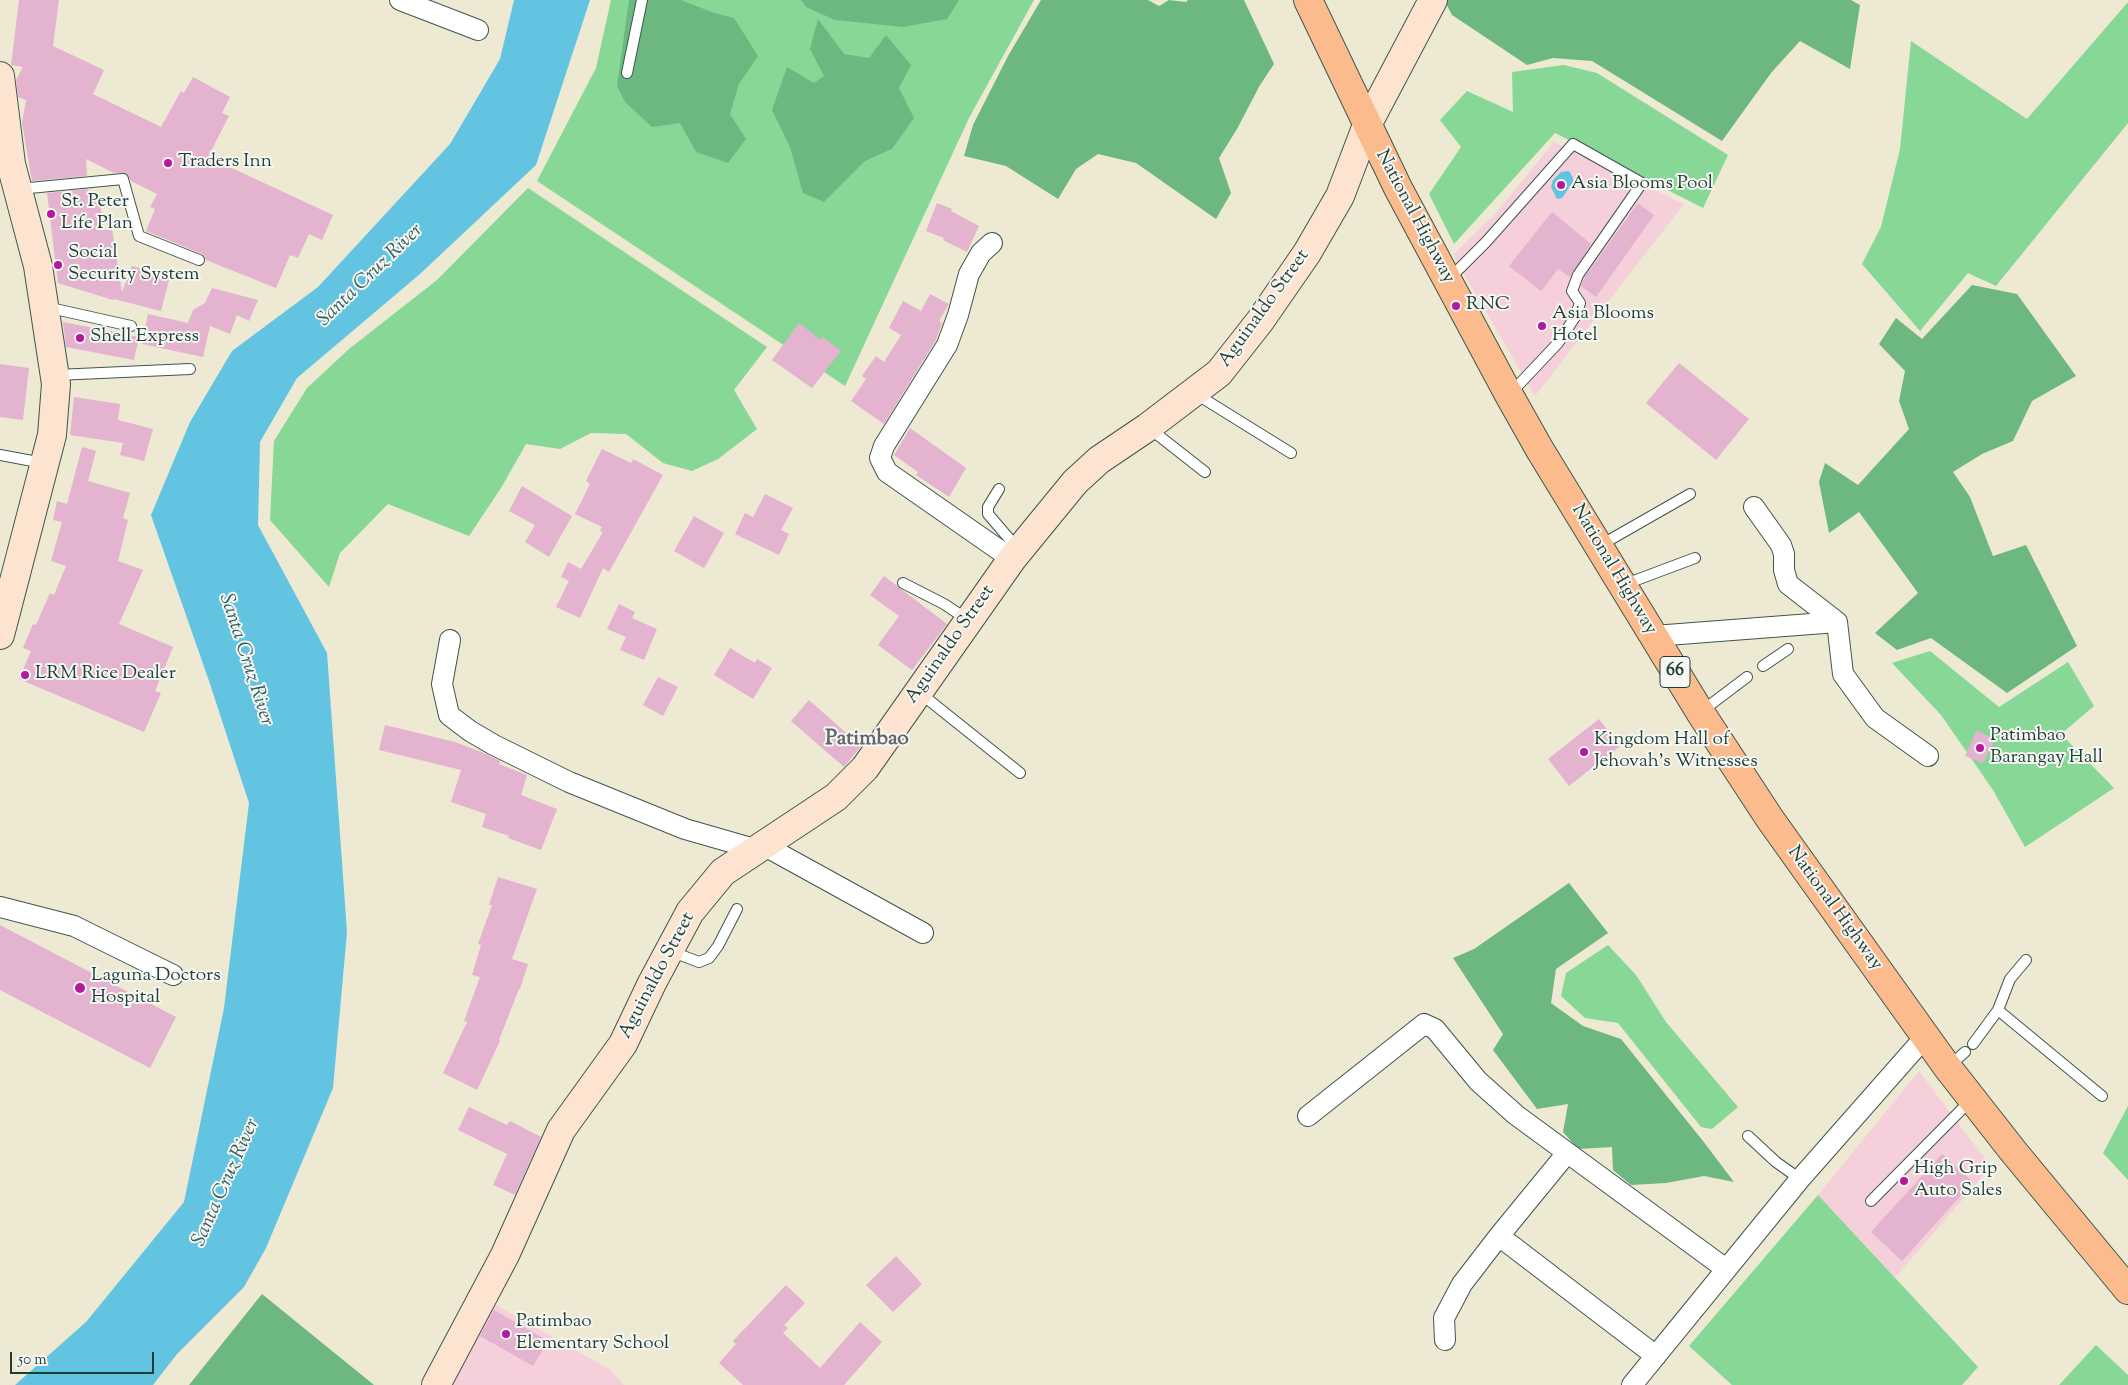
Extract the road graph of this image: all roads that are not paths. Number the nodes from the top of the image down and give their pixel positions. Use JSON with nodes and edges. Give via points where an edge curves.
{"nodes":[{"id":1,"x":400,"y":0,"type":"edge"},
{"id":2,"x":642,"y":0,"type":"edge"},
{"id":3,"x":1308,"y":0,"type":"edge"},
{"id":4,"x":1433,"y":0,"type":"edge"},
{"id":5,"x":478,"y":30,"type":"dead end"},
{"id":6,"x":627,"y":73,"type":"dead end"},
{"id":7,"x":0,"y":76,"type":"edge"},
{"id":8,"x":1367,"y":125,"type":"junction"},
{"id":9,"x":18,"y":190,"type":"junction"},
{"id":10,"x":992,"y":243,"type":"dead end"},
{"id":11,"x":199,"y":260,"type":"dead end"},
{"id":12,"x":1447,"y":280,"type":"junction"},
{"id":13,"x":45,"y":307,"type":"junction"},
{"id":14,"x":132,"y":326,"type":"dead end"},
{"id":15,"x":190,"y":369,"type":"dead end"},
{"id":16,"x":55,"y":375,"type":"junction"},
{"id":17,"x":1193,"y":392,"type":"junction"},
{"id":18,"x":1509,"y":395,"type":"junction"},
{"id":19,"x":1148,"y":428,"type":"junction"},
{"id":20,"x":1291,"y":453,"type":"dead end"},
{"id":21,"x":0,"y":455,"type":"edge"},
{"id":22,"x":45,"y":463,"type":"junction"},
{"id":23,"x":1205,"y":472,"type":"dead end"},
{"id":24,"x":1000,"y":489,"type":"dead end"},
{"id":25,"x":1690,"y":494,"type":"dead end"},
{"id":26,"x":1754,"y":507,"type":"dead end"},
{"id":27,"x":1598,"y":547,"type":"junction"},
{"id":28,"x":1015,"y":555,"type":"junction"},
{"id":29,"x":1695,"y":558,"type":"dead end"},
{"id":30,"x":903,"y":583,"type":"dead end"},
{"id":31,"x":1622,"y":585,"type":"junction"},
{"id":32,"x":4,"y":600,"type":"edge"},
{"id":33,"x":969,"y":620,"type":"junction"},
{"id":34,"x":1837,"y":622,"type":"junction"},
{"id":35,"x":0,"y":635,"type":"edge"},
{"id":36,"x":1654,"y":636,"type":"junction"},
{"id":37,"x":450,"y":640,"type":"dead end"},
{"id":38,"x":1788,"y":649,"type":"dead end"},
{"id":39,"x":1763,"y":666,"type":"dead end"},
{"id":40,"x":1747,"y":677,"type":"dead end"},
{"id":41,"x":920,"y":692,"type":"junction"},
{"id":42,"x":1700,"y":712,"type":"junction"},
{"id":43,"x":1928,"y":756,"type":"dead end"},
{"id":44,"x":1020,"y":772,"type":"dead end"},
{"id":45,"x":762,"y":848,"type":"junction"},
{"id":46,"x":0,"y":907,"type":"edge"},
{"id":47,"x":737,"y":909,"type":"dead end"},
{"id":48,"x":923,"y":933,"type":"dead end"},
{"id":49,"x":669,"y":951,"type":"junction"},
{"id":50,"x":2026,"y":960,"type":"dead end"},
{"id":51,"x":173,"y":975,"type":"dead end"},
{"id":52,"x":1998,"y":1010,"type":"junction"},
{"id":53,"x":1925,"y":1037,"type":"junction"},
{"id":54,"x":1973,"y":1044,"type":"dead end"},
{"id":55,"x":2102,"y":1096,"type":"dead end"},
{"id":56,"x":1972,"y":1099,"type":"junction"},
{"id":57,"x":1308,"y":1116,"type":"dead end"},
{"id":58,"x":1748,"y":1136,"type":"dead end"},
{"id":59,"x":1568,"y":1153,"type":"junction"},
{"id":60,"x":1800,"y":1179,"type":"junction"},
{"id":61,"x":1871,"y":1201,"type":"dead end"},
{"id":62,"x":1499,"y":1236,"type":"junction"},
{"id":63,"x":1726,"y":1269,"type":"junction"},
{"id":64,"x":2128,"y":1290,"type":"edge"},
{"id":65,"x":1445,"y":1340,"type":"dead end"},
{"id":66,"x":1656,"y":1356,"type":"junction"},
{"id":67,"x":436,"y":1385,"type":"edge"},
{"id":68,"x":1632,"y":1385,"type":"edge"}],
"edges":[{"from":1,"to":5,"type":"street"},
{"from":2,"to":6,"type":"lane"},
{"from":3,"to":8,"type":"main road","name":"National Highway","number":"66"},
{"from":4,"to":8,"type":"street","name":"Aguinaldo Street"},
{"from":7,"to":9,"type":"street","via":[[11,164]]},
{"from":8,"to":12,"type":"main road","name":"National Highway","number":"66"},
{"from":8,"to":17,"type":"street","name":"Aguinaldo Street","via":[[1340,196],[1307,253],[1219,373]]},
{"from":9,"to":11,"type":"lane","via":[[123,179],[139,236]]},
{"from":9,"to":13,"type":"street"},
{"from":10,"to":28,"type":"street","via":[[981,253],[969,274],[947,345],[884,446],[880,458],[887,472]]},
{"from":12,"to":18,"type":"main road","name":"National Highway","number":"66"},
{"from":12,"to":18,"type":"lane","via":[[1486,242],[1573,144],[1642,183],[1578,275],[1572,291],[1580,303],[1575,317],[1558,342]]},
{"from":13,"to":14,"type":"lane"},
{"from":13,"to":16,"type":"street"},
{"from":15,"to":16,"type":"lane"},
{"from":16,"to":22,"type":"street","via":[[52,435]]},
{"from":17,"to":19,"type":"street","name":"Aguinaldo Street"},
{"from":17,"to":20,"type":"lane"},
{"from":18,"to":27,"type":"main road","name":"National Highway","number":"66"},
{"from":19,"to":23,"type":"lane"},
{"from":19,"to":28,"type":"street","name":"Aguinaldo Street","via":[[1099,460],[1075,482]]},
{"from":21,"to":22,"type":"lane"},
{"from":22,"to":32,"type":"street"},
{"from":24,"to":28,"type":"lane","via":[[988,507],[988,514]]},
{"from":25,"to":27,"type":"lane"},
{"from":26,"to":34,"type":"street","via":[[1781,545],[1788,584]]},
{"from":27,"to":31,"type":"main road","name":"National Highway","number":"66"},
{"from":28,"to":33,"type":"street","name":"Aguinaldo Street"},
{"from":29,"to":31,"type":"lane"},
{"from":30,"to":33,"type":"lane"},
{"from":31,"to":36,"type":"main road","name":"National Highway","number":"66"},
{"from":32,"to":35,"type":"street"},
{"from":33,"to":41,"type":"street","name":"Aguinaldo Street"},
{"from":34,"to":36,"type":"street"},
{"from":34,"to":43,"type":"street","via":[[1843,674],[1875,718]]},
{"from":36,"to":42,"type":"main road","name":"National Highway","number":"66"},
{"from":37,"to":45,"type":"street","via":[[442,684],[449,715],[470,731],[570,782],[685,829]]},
{"from":38,"to":39,"type":"lane"},
{"from":40,"to":42,"type":"lane"},
{"from":41,"to":44,"type":"lane"},
{"from":41,"to":45,"type":"street","name":"Aguinaldo Street","via":[[865,768],[836,797]]},
{"from":42,"to":53,"type":"main road","name":"National Highway","number":"66","via":[[1770,819]]},
{"from":45,"to":48,"type":"street"},
{"from":45,"to":49,"type":"street","name":"Aguinaldo Street","via":[[723,872],[690,912]]},
{"from":46,"to":51,"type":"street","via":[[74,926]]},
{"from":47,"to":49,"type":"lane","via":[[709,958],[699,962]]},
{"from":49,"to":67,"type":"street","name":"Aguinaldo Street","via":[[623,1044],[561,1130],[504,1256]]},
{"from":50,"to":52,"type":"lane","via":[[2010,978]]},
{"from":52,"to":54,"type":"lane"},
{"from":52,"to":55,"type":"lane"},
{"from":53,"to":56,"type":"main road","name":"National Highway","number":"66","via":[[1956,1060]]},
{"from":53,"to":60,"type":"street"},
{"from":56,"to":61,"type":"lane"},
{"from":56,"to":64,"type":"main road","name":"National Highway","number":"66"},
{"from":57,"to":59,"type":"street","via":[[1424,1024],[1435,1029],[1478,1081],[1516,1115]]},
{"from":58,"to":60,"type":"lane"},
{"from":59,"to":62,"type":"street"},
{"from":59,"to":63,"type":"street"},
{"from":60,"to":63,"type":"street"},
{"from":62,"to":65,"type":"street","via":[[1462,1284],[1444,1318]]},
{"from":62,"to":66,"type":"street"},
{"from":63,"to":66,"type":"street"},
{"from":66,"to":68,"type":"street"}]}
